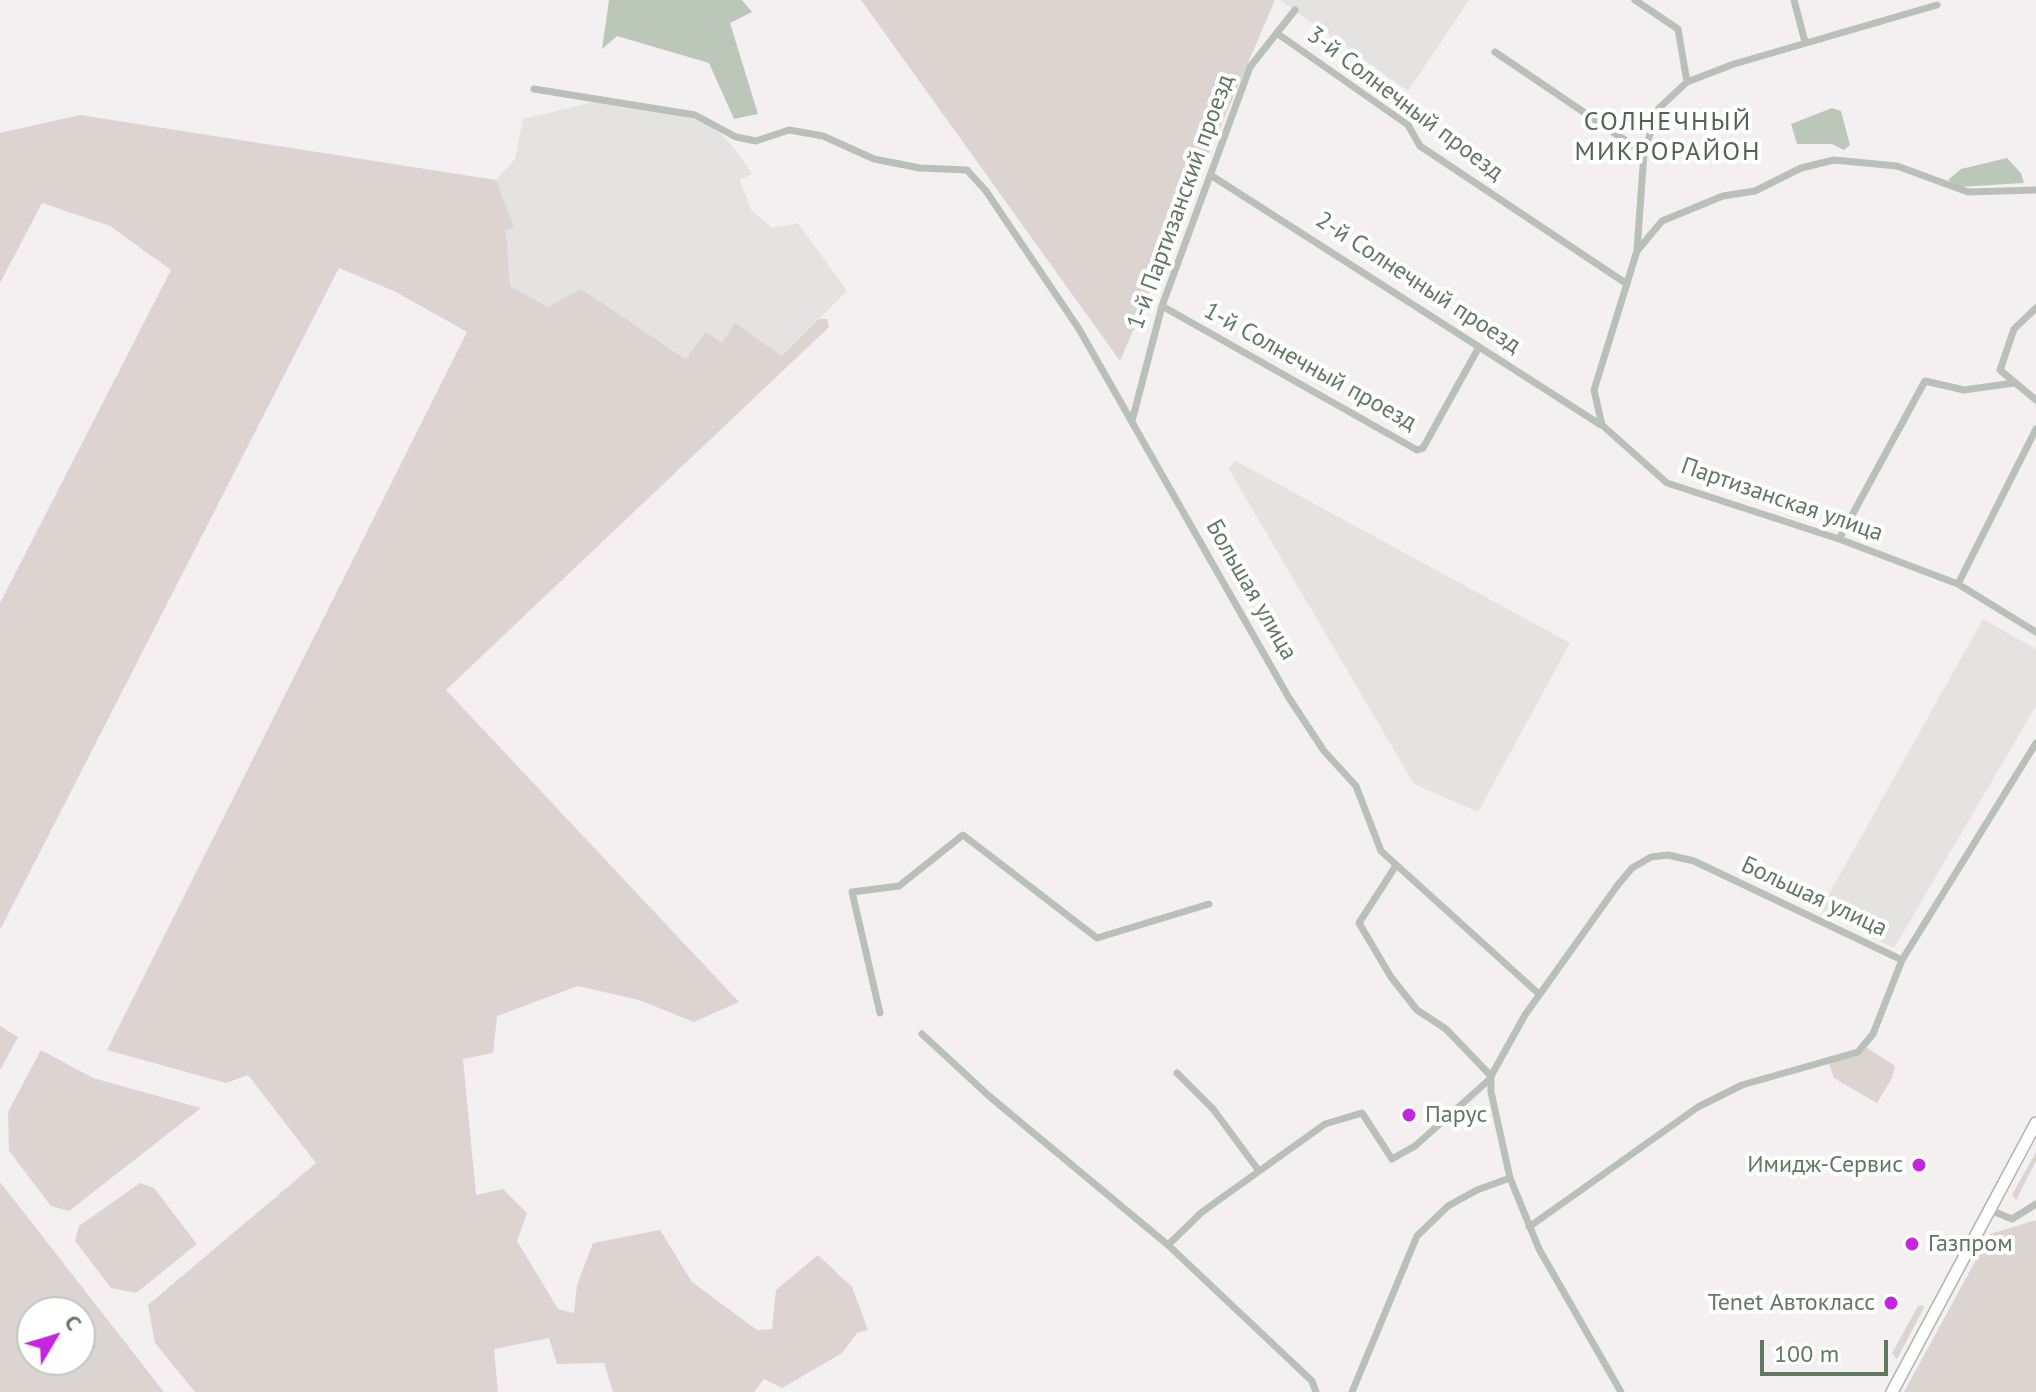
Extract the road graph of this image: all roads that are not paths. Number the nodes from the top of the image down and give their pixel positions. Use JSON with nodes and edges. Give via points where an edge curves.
{"nodes":[{"id":1,"x":1635,"y":0,"type":"edge"},
{"id":2,"x":1794,"y":0,"type":"edge"},
{"id":3,"x":1937,"y":5,"type":"dead end"},
{"id":4,"x":1295,"y":10,"type":"dead end"},
{"id":5,"x":1278,"y":34,"type":"junction"},
{"id":6,"x":1805,"y":42,"type":"junction"},
{"id":7,"x":1495,"y":52,"type":"dead end"},
{"id":8,"x":1687,"y":82,"type":"junction"},
{"id":9,"x":534,"y":89,"type":"dead end"},
{"id":10,"x":1644,"y":153,"type":"junction"},
{"id":11,"x":1212,"y":176,"type":"junction"},
{"id":12,"x":2036,"y":190,"type":"edge"},
{"id":13,"x":1637,"y":251,"type":"junction"},
{"id":14,"x":1627,"y":284,"type":"junction"},
{"id":15,"x":1162,"y":306,"type":"junction"},
{"id":16,"x":2036,"y":308,"type":"edge"},
{"id":17,"x":1479,"y":347,"type":"junction"},
{"id":18,"x":2014,"y":383,"type":"junction"},
{"id":19,"x":2036,"y":400,"type":"edge"},
{"id":20,"x":1132,"y":421,"type":"junction"},
{"id":21,"x":1602,"y":425,"type":"junction"},
{"id":22,"x":2036,"y":429,"type":"edge"},
{"id":23,"x":1839,"y":539,"type":"junction"},
{"id":24,"x":1958,"y":584,"type":"junction"},
{"id":25,"x":2036,"y":632,"type":"edge"},
{"id":26,"x":2036,"y":743,"type":"edge"},
{"id":27,"x":1395,"y":867,"type":"junction"},
{"id":28,"x":1209,"y":904,"type":"dead end"},
{"id":29,"x":1902,"y":960,"type":"junction"},
{"id":30,"x":1539,"y":994,"type":"junction"},
{"id":31,"x":880,"y":1013,"type":"dead end"},
{"id":32,"x":922,"y":1034,"type":"dead end"},
{"id":33,"x":1177,"y":1073,"type":"dead end"},
{"id":34,"x":1491,"y":1077,"type":"junction"},
{"id":35,"x":2036,"y":1123,"type":"edge"},
{"id":36,"x":2032,"y":1143,"type":"edge"},
{"id":37,"x":1259,"y":1171,"type":"junction"},
{"id":38,"x":1510,"y":1178,"type":"junction"},
{"id":39,"x":2036,"y":1204,"type":"edge"},
{"id":40,"x":1990,"y":1210,"type":"junction"},
{"id":41,"x":1529,"y":1227,"type":"junction"},
{"id":42,"x":1168,"y":1245,"type":"junction"},
{"id":43,"x":1316,"y":1392,"type":"edge"},
{"id":44,"x":1352,"y":1392,"type":"edge"},
{"id":45,"x":1621,"y":1392,"type":"edge"},
{"id":46,"x":1892,"y":1392,"type":"edge"}],
"edges":[{"from":1,"to":8,"type":"street","via":[[1678,29]]},
{"from":2,"to":6,"type":"street"},
{"from":3,"to":6,"type":"street"},
{"from":4,"to":5,"type":"street","name":"1-й Партизанский проезд"},
{"from":5,"to":11,"type":"street","name":"1-й Партизанский проезд","via":[[1250,67]]},
{"from":5,"to":14,"type":"street","name":"3-й Солнечный проезд","via":[[1408,125],[1420,146]]},
{"from":6,"to":8,"type":"street"},
{"from":7,"to":10,"type":"street"},
{"from":8,"to":10,"type":"street","via":[[1658,109]]},
{"from":9,"to":20,"type":"street","name":"Большая улица","via":[[695,115],[736,137],[756,141],[789,130],[823,136],[874,159],[967,170],[1079,329]]},
{"from":10,"to":13,"type":"street"},
{"from":11,"to":15,"type":"street","name":"1-й Партизанский проезд"},
{"from":11,"to":17,"type":"street","name":"2-й Солнечный проезд"},
{"from":12,"to":13,"type":"street","via":[[1968,192],[1897,166],[1834,160],[1662,221]]},
{"from":13,"to":14,"type":"street"},
{"from":14,"to":21,"type":"street","via":[[1594,390]]},
{"from":15,"to":17,"type":"street","name":"1-й Солнечный проезд","via":[[1417,450],[1423,448]]},
{"from":15,"to":20,"type":"street","name":"1-й Партизанский проезд"},
{"from":16,"to":18,"type":"street","via":[[2014,329],[2004,350],[2000,370]]},
{"from":17,"to":21,"type":"street","name":"2-й Солнечный проезд"},
{"from":18,"to":19,"type":"street"},
{"from":18,"to":23,"type":"street","via":[[1964,390],[1925,381]]},
{"from":20,"to":27,"type":"street","name":"Большая улица","via":[[1289,698],[1324,751],[1356,786],[1381,851]]},
{"from":21,"to":23,"type":"street","name":"Партизанская улица","via":[[1667,483]]},
{"from":22,"to":24,"type":"street"},
{"from":23,"to":24,"type":"street","name":"Партизанская улица"},
{"from":24,"to":25,"type":"street","name":"Партизанская улица"},
{"from":26,"to":29,"type":"street"},
{"from":27,"to":30,"type":"street","name":"Большая улица"},
{"from":27,"to":34,"type":"street","via":[[1359,923],[1417,1010],[1446,1029]]},
{"from":28,"to":31,"type":"street","via":[[1097,938],[963,835],[899,886],[852,892]]},
{"from":29,"to":30,"type":"street","name":"Большая улица","via":[[1694,861],[1668,855],[1632,868]]},
{"from":29,"to":41,"type":"street","via":[[1873,1034],[1858,1052],[1742,1085],[1698,1107]]},
{"from":30,"to":34,"type":"street","name":"Большая улица"},
{"from":32,"to":42,"type":"street"},
{"from":33,"to":37,"type":"street","via":[[1213,1109]]},
{"from":34,"to":37,"type":"street","via":[[1415,1146],[1392,1159],[1362,1113],[1325,1124]]},
{"from":34,"to":38,"type":"street"},
{"from":35,"to":36,"type":"main road"},
{"from":36,"to":40,"type":"main road"},
{"from":37,"to":42,"type":"street","via":[[1202,1212]]},
{"from":38,"to":41,"type":"street"},
{"from":38,"to":44,"type":"street","via":[[1448,1206],[1417,1236]]},
{"from":39,"to":40,"type":"street","via":[[2012,1219]]},
{"from":40,"to":46,"type":"main road"},
{"from":41,"to":45,"type":"street"},
{"from":42,"to":43,"type":"street","via":[[1312,1381]]}]}
